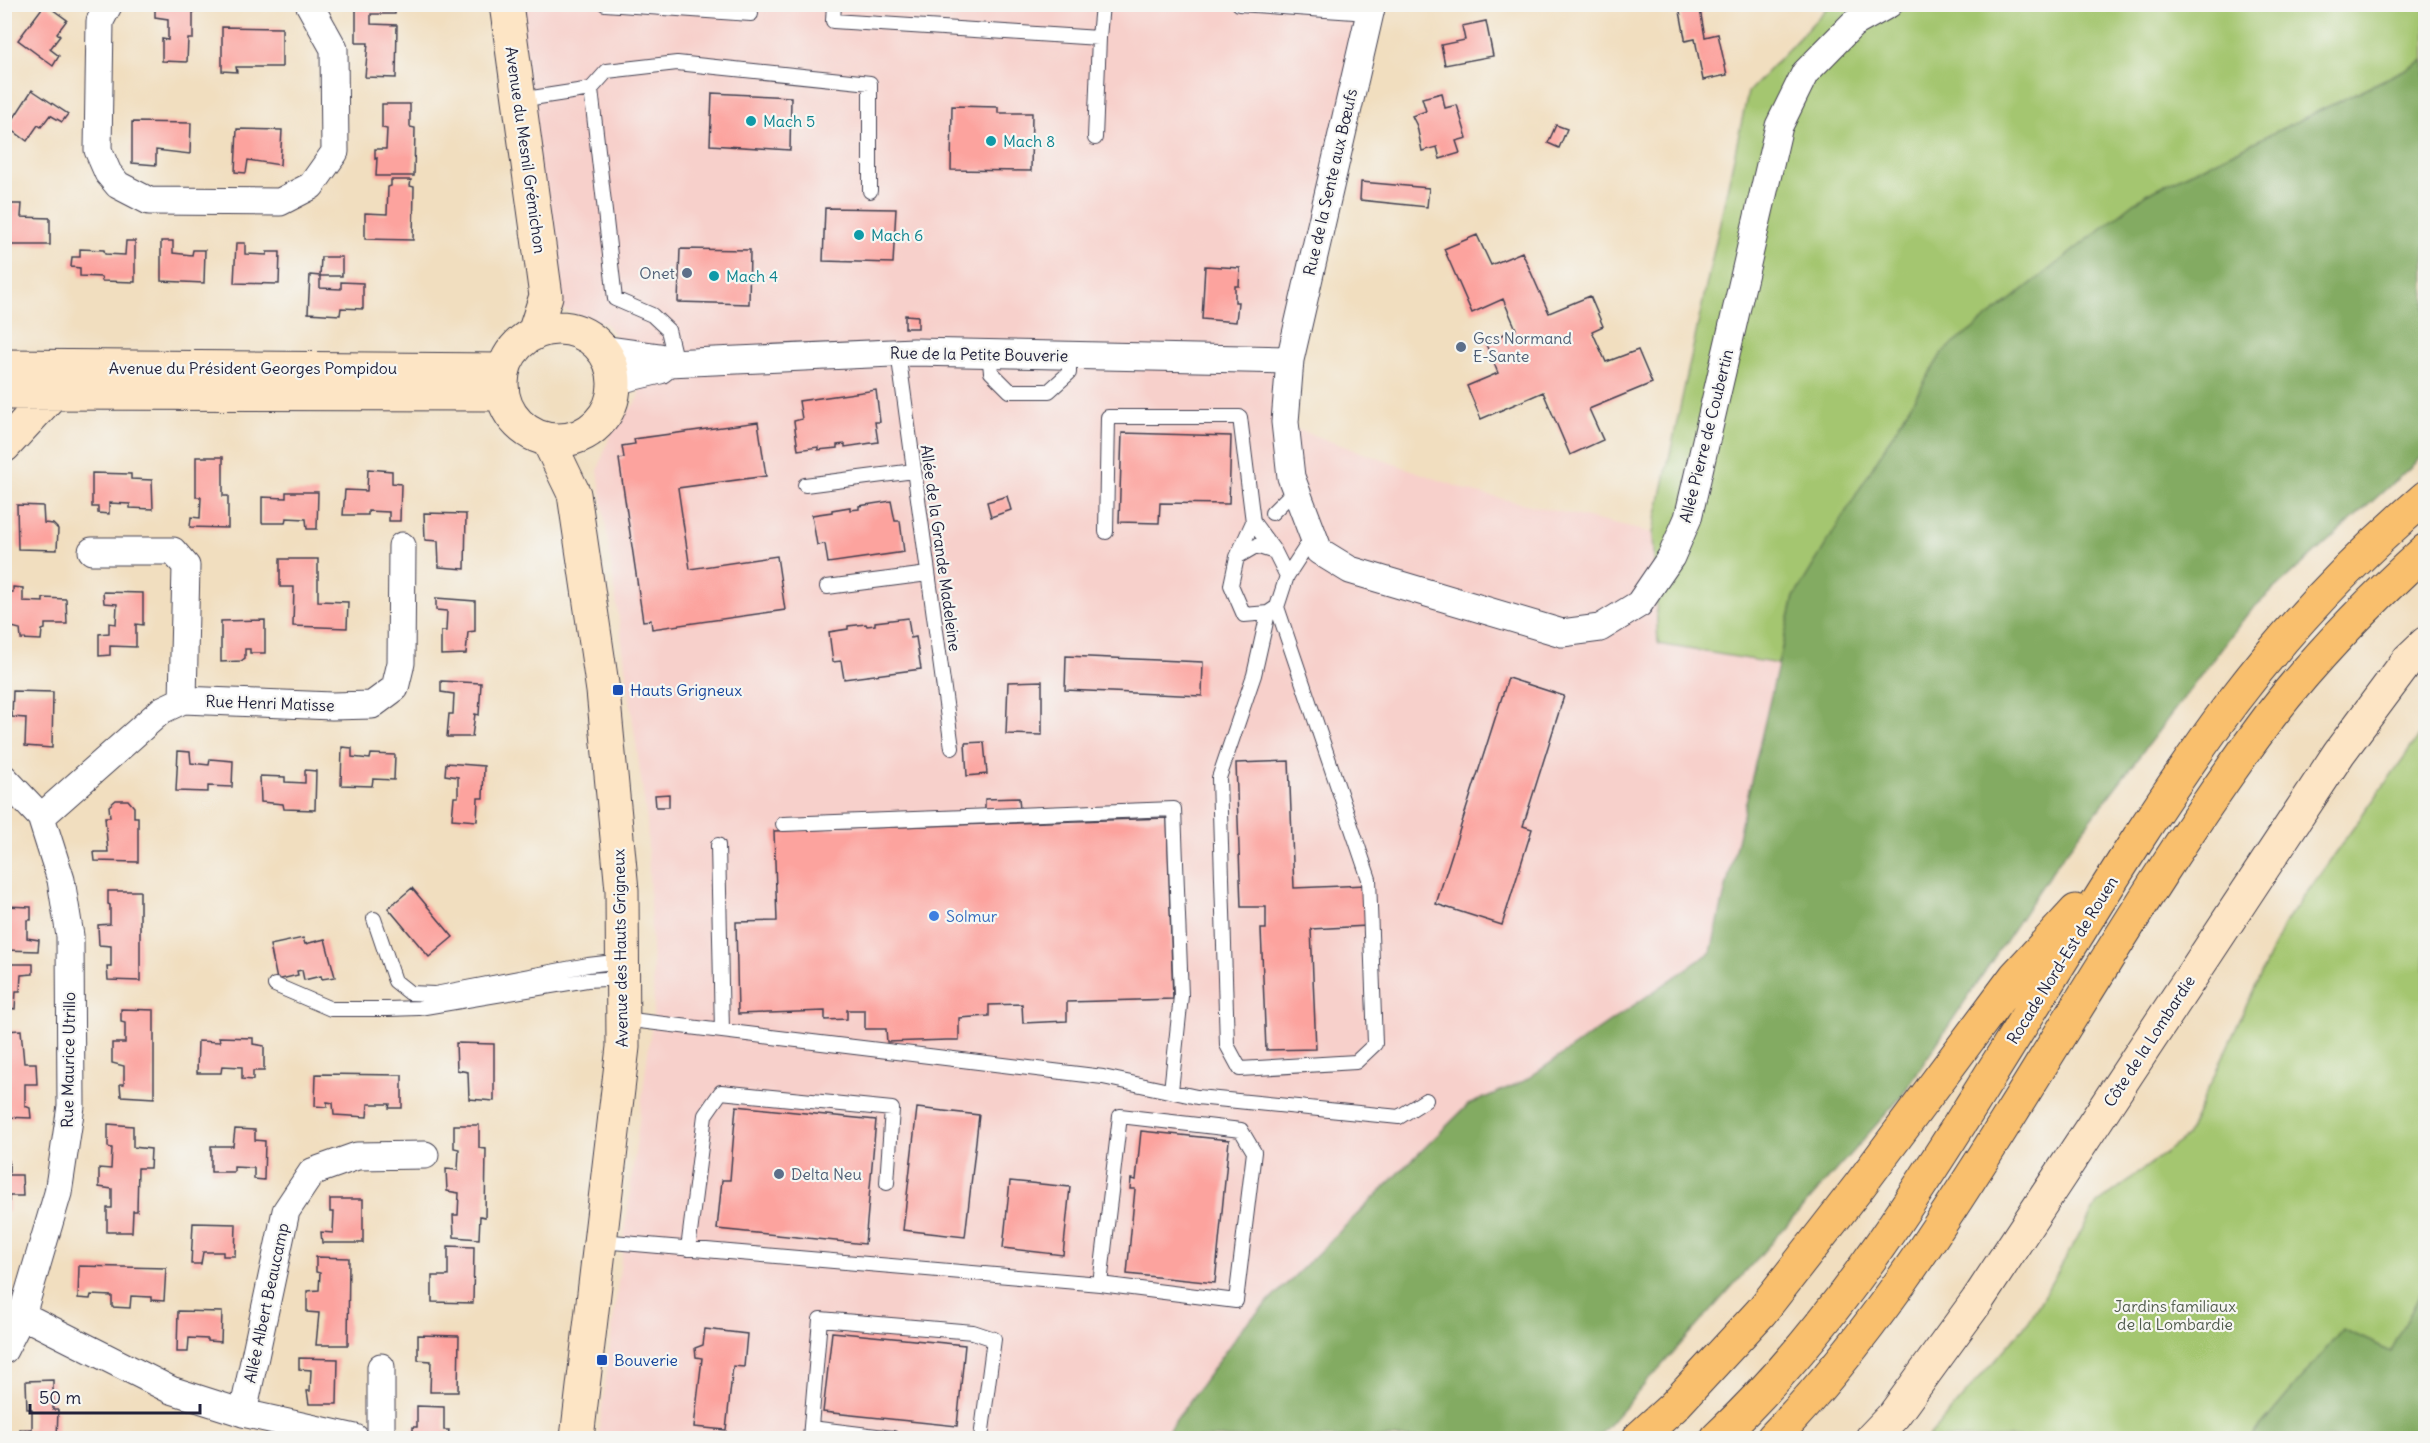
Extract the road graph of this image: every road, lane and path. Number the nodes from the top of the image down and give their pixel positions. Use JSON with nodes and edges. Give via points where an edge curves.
{"nodes":[{"id":1,"x":109,"y":4,"type":"edge"},
{"id":2,"x":309,"y":4,"type":"edge"},
{"id":3,"x":506,"y":4,"type":"edge"},
{"id":4,"x":605,"y":4,"type":"edge"},
{"id":5,"x":834,"y":4,"type":"edge"},
{"id":6,"x":1102,"y":4,"type":"edge"},
{"id":7,"x":1239,"y":4,"type":"edge"},
{"id":8,"x":1889,"y":4,"type":"edge"},
{"id":9,"x":1267,"y":5,"type":"edge"},
{"id":10,"x":1370,"y":9,"type":"edge"},
{"id":11,"x":751,"y":14,"type":"dead end"},
{"id":12,"x":1100,"y":38,"type":"junction"},
{"id":13,"x":591,"y":89,"type":"junction"},
{"id":14,"x":519,"y":100,"type":"junction"},
{"id":15,"x":1095,"y":138,"type":"dead end"},
{"id":16,"x":870,"y":191,"type":"dead end"},
{"id":17,"x":546,"y":296,"type":"junction"},
{"id":18,"x":572,"y":329,"type":"junction"},
{"id":19,"x":534,"y":333,"type":"junction"},
{"id":20,"x":602,"y":348,"type":"junction"},
{"id":21,"x":898,"y":352,"type":"junction"},
{"id":22,"x":989,"y":354,"type":"junction"},
{"id":23,"x":1070,"y":356,"type":"junction"},
{"id":24,"x":1290,"y":360,"type":"junction"},
{"id":25,"x":673,"y":363,"type":"junction"},
{"id":26,"x":4,"y":366,"type":"edge"},
{"id":27,"x":53,"y":380,"type":"junction"},
{"id":28,"x":614,"y":381,"type":"junction"},
{"id":29,"x":502,"y":382,"type":"junction"},
{"id":30,"x":4,"y":393,"type":"edge"},
{"id":31,"x":594,"y":427,"type":"junction"},
{"id":32,"x":548,"y":440,"type":"junction"},
{"id":33,"x":4,"y":446,"type":"edge"},
{"id":34,"x":914,"y":471,"type":"junction"},
{"id":35,"x":804,"y":486,"type":"dead end"},
{"id":36,"x":1296,"y":489,"type":"junction"},
{"id":37,"x":574,"y":494,"type":"junction"},
{"id":38,"x":2426,"y":496,"type":"edge"},
{"id":39,"x":1272,"y":513,"type":"dead end"},
{"id":40,"x":1252,"y":522,"type":"junction"},
{"id":41,"x":1106,"y":532,"type":"dead end"},
{"id":42,"x":1313,"y":536,"type":"junction"},
{"id":43,"x":402,"y":546,"type":"dead end"},
{"id":44,"x":92,"y":550,"type":"dead end"},
{"id":45,"x":2426,"y":550,"type":"edge"},
{"id":46,"x":1275,"y":552,"type":"junction"},
{"id":47,"x":1237,"y":556,"type":"junction"},
{"id":48,"x":928,"y":574,"type":"junction"},
{"id":49,"x":1287,"y":576,"type":"junction"},
{"id":50,"x":827,"y":587,"type":"dead end"},
{"id":51,"x":1273,"y":610,"type":"junction"},
{"id":52,"x":2426,"y":643,"type":"edge"},
{"id":53,"x":183,"y":700,"type":"junction"},
{"id":54,"x":952,"y":748,"type":"dead end"},
{"id":55,"x":4,"y":778,"type":"edge"},
{"id":56,"x":41,"y":817,"type":"junction"},
{"id":57,"x":783,"y":824,"type":"dead end"},
{"id":58,"x":718,"y":845,"type":"dead end"},
{"id":59,"x":2128,"y":854,"type":"junction"},
{"id":60,"x":374,"y":919,"type":"dead end"},
{"id":61,"x":623,"y":969,"type":"junction"},
{"id":62,"x":275,"y":985,"type":"dead end"},
{"id":63,"x":623,"y":1019,"type":"junction"},
{"id":64,"x":722,"y":1031,"type":"junction"},
{"id":65,"x":1172,"y":1091,"type":"junction"},
{"id":66,"x":1426,"y":1100,"type":"dead end"},
{"id":67,"x":425,"y":1155,"type":"dead end"},
{"id":68,"x":887,"y":1183,"type":"dead end"},
{"id":69,"x":600,"y":1241,"type":"junction"},
{"id":70,"x":688,"y":1249,"type":"junction"},
{"id":71,"x":1100,"y":1284,"type":"junction"},
{"id":72,"x":22,"y":1315,"type":"junction"},
{"id":73,"x":4,"y":1350,"type":"edge"},
{"id":74,"x":381,"y":1367,"type":"dead end"},
{"id":75,"x":243,"y":1413,"type":"junction"},
{"id":76,"x":810,"y":1433,"type":"edge"},
{"id":77,"x":355,"y":1438,"type":"edge"},
{"id":78,"x":381,"y":1438,"type":"edge"},
{"id":79,"x":577,"y":1438,"type":"edge"},
{"id":80,"x":893,"y":1438,"type":"edge"},
{"id":81,"x":981,"y":1438,"type":"edge"},
{"id":82,"x":1639,"y":1438,"type":"edge"},
{"id":83,"x":1717,"y":1438,"type":"edge"},
{"id":84,"x":1773,"y":1438,"type":"edge"},
{"id":85,"x":1872,"y":1438,"type":"edge"}],
"edges":[{"from":1,"to":2,"type":"street","via":[[100,21],[98,150],[118,185],[149,201],[280,202],[311,186],[335,152],[334,49]]},
{"from":3,"to":14,"type":"street","name":"Avenue du Mesnil Grémichon"},
{"from":4,"to":11,"type":"lane"},
{"from":5,"to":12,"type":"lane","via":[[833,21]]},
{"from":6,"to":12,"type":"lane"},
{"from":7,"to":9,"type":"lane"},
{"from":8,"to":42,"type":"street","name":"Allée Pierre de Coubertin","via":[[1853,24],[1805,73],[1779,126],[1688,518],[1671,557],[1639,604],[1600,628],[1562,633],[1350,570],[1319,551]]},
{"from":9,"to":10,"type":"lane"},
{"from":10,"to":24,"type":"street","name":"Rue de la Sente aux Bœufs"},
{"from":12,"to":15,"type":"lane"},
{"from":13,"to":14,"type":"lane"},
{"from":13,"to":16,"type":"lane","via":[[607,71],[677,63],[870,83]]},
{"from":13,"to":25,"type":"lane","via":[[615,299],[652,315],[668,330]]},
{"from":14,"to":17,"type":"street","name":"Avenue du Mesnil Grémichon"},
{"from":17,"to":18,"type":"street"},
{"from":17,"to":19,"type":"street","name":"Avenue du Mesnil Grémichon"},
{"from":18,"to":19,"type":"street","via":[[552,328]]},
{"from":18,"to":20,"type":"street"},
{"from":19,"to":29,"type":"street","via":[[518,344],[508,358]]},
{"from":20,"to":25,"type":"street","name":"Rue de la Petite Bouverie","via":[[660,357]]},
{"from":20,"to":28,"type":"street"},
{"from":21,"to":22,"type":"street","name":"Rue de la Petite Bouverie"},
{"from":21,"to":25,"type":"street","name":"Rue de la Petite Bouverie"},
{"from":21,"to":34,"type":"lane","name":"Allée de la Grande Madeleine"},
{"from":22,"to":23,"type":"street","name":"Rue de la Petite Bouverie"},
{"from":22,"to":23,"type":"lane","via":[[991,372],[1010,391],[1049,391],[1069,373]]},
{"from":23,"to":24,"type":"street","name":"Rue de la Petite Bouverie"},
{"from":24,"to":36,"type":"street","name":"Rue de la Sente aux Bœufs","via":[[1285,422]]},
{"from":25,"to":28,"type":"street","name":"Rue de la Petite Bouverie"},
{"from":26,"to":27,"type":"street","name":"Avenue du Président Georges Pompidou"},
{"from":27,"to":29,"type":"street","name":"Avenue du Président Georges Pompidou"},
{"from":27,"to":30,"type":"street","name":"Avenue du Président Georges Pompidou"},
{"from":27,"to":33,"type":"street"},
{"from":28,"to":31,"type":"street","via":[[612,399],[604,417]]},
{"from":29,"to":32,"type":"street","via":[[509,413],[530,433]]},
{"from":31,"to":32,"type":"street","via":[[577,437]]},
{"from":31,"to":37,"type":"street","name":"Avenue des Hauts Grigneux","via":[[583,453]]},
{"from":32,"to":37,"type":"street","name":"Avenue des Hauts Grigneux"},
{"from":34,"to":35,"type":"lane"},
{"from":34,"to":48,"type":"lane","name":"Allée de la Grande Madeleine"},
{"from":36,"to":39,"type":"lane"},
{"from":36,"to":42,"type":"street","name":"Allée Pierre de Coubertin"},
{"from":37,"to":61,"type":"street","name":"Avenue des Hauts Grigneux","via":[[611,766],[622,890]]},
{"from":38,"to":59,"type":"highway","name":"Rocade Nord-Est de Rouen","via":[[2287,635],[2229,706]]},
{"from":40,"to":41,"type":"lane","via":[[1240,417],[1108,417]]},
{"from":40,"to":46,"type":"lane"},
{"from":40,"to":47,"type":"lane"},
{"from":42,"to":49,"type":"lane"},
{"from":43,"to":53,"type":"street","name":"Rue Henri Matisse","via":[[401,663],[394,688],[372,705]]},
{"from":44,"to":53,"type":"street","via":[[173,551],[186,566]]},
{"from":45,"to":84,"type":"highway","via":[[2373,599],[2272,714],[2204,810],[1909,1271],[1838,1365]]},
{"from":46,"to":47,"type":"lane","via":[[1256,546]]},
{"from":46,"to":49,"type":"lane"},
{"from":47,"to":51,"type":"lane","via":[[1231,585],[1244,615]]},
{"from":48,"to":50,"type":"lane"},
{"from":48,"to":54,"type":"lane","name":"Allée de la Grande Madeleine"},
{"from":49,"to":51,"type":"lane"},
{"from":51,"to":51,"type":"lane","via":[[1369,879],[1375,1044],[1356,1062],[1240,1069],[1227,1045],[1219,777]]},
{"from":52,"to":85,"type":"street","name":"Côte de la Lombardie","via":[[2409,659],[2339,753],[1977,1301]]},
{"from":53,"to":56,"type":"street","name":"Rue Henri Matisse","via":[[162,710]]},
{"from":55,"to":56,"type":"street","name":"Rue Maurice Utrillo"},
{"from":56,"to":72,"type":"street","name":"Rue Maurice Utrillo","via":[[61,880],[70,936],[71,1106],[58,1193]]},
{"from":57,"to":65,"type":"lane","via":[[1174,809],[1181,996]]},
{"from":58,"to":64,"type":"lane"},
{"from":59,"to":82,"type":"highway","via":[[2015,977],[1761,1312]]},
{"from":59,"to":83,"type":"highway","name":"Rocade Nord-Est de Rouen","via":[[1857,1278],[1807,1342]]},
{"from":60,"to":61,"type":"lane","via":[[395,981],[410,993],[435,994],[588,965]]},
{"from":61,"to":62,"type":"lane","via":[[587,980],[419,1008],[331,1009]]},
{"from":61,"to":63,"type":"street","name":"Avenue des Hauts Grigneux"},
{"from":63,"to":64,"type":"lane"},
{"from":63,"to":69,"type":"street","name":"Avenue des Hauts Grigneux"},
{"from":64,"to":65,"type":"lane","via":[[1103,1077]]},
{"from":65,"to":66,"type":"lane","via":[[1197,1097],[1399,1118]]},
{"from":67,"to":75,"type":"street","name":"Allée Albert Beaucamp","via":[[357,1156],[312,1172],[286,1211]]},
{"from":68,"to":70,"type":"lane","via":[[892,1109],[721,1092],[705,1115]]},
{"from":69,"to":70,"type":"lane"},
{"from":69,"to":79,"type":"street","name":"Avenue des Hauts Grigneux"},
{"from":70,"to":71,"type":"lane"},
{"from":71,"to":71,"type":"lane","via":[[1236,1300],[1254,1152],[1241,1130],[1120,1116]]},
{"from":72,"to":73,"type":"street","name":"Rue Maurice Utrillo"},
{"from":72,"to":75,"type":"street","via":[[171,1390]]},
{"from":74,"to":78,"type":"street"},
{"from":75,"to":77,"type":"street"},
{"from":76,"to":80,"type":"lane"},
{"from":76,"to":81,"type":"lane","via":[[820,1319],[973,1332],[994,1339]]}]}
